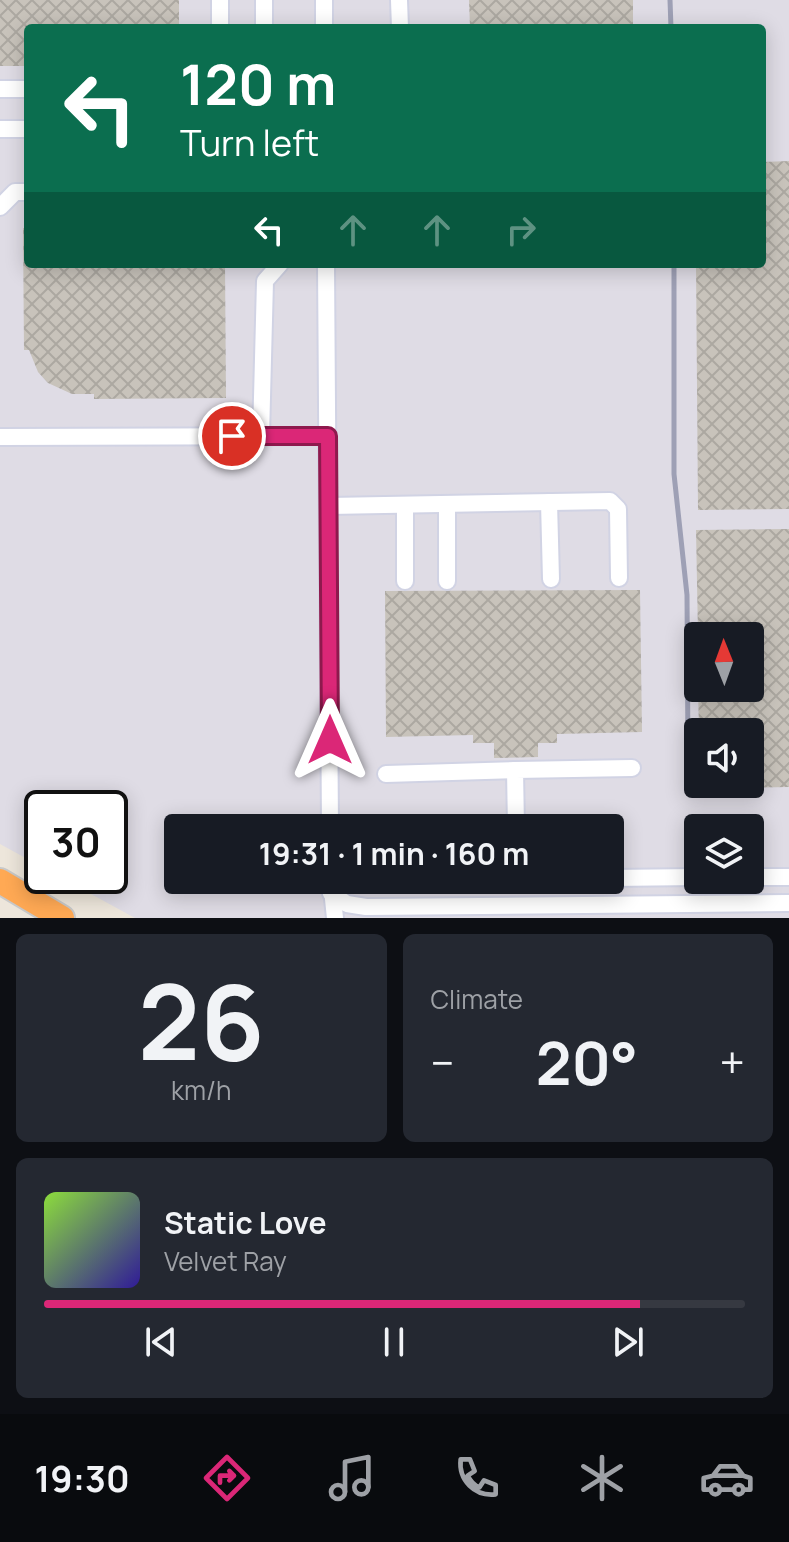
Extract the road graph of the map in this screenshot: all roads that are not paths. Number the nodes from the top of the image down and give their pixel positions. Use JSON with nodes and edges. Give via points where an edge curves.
{"nodes":[{"id":1,"x":220,"y":0,"type":"edge"},
{"id":2,"x":264,"y":0,"type":"edge"},
{"id":3,"x":324,"y":0,"type":"edge"},
{"id":4,"x":399,"y":0,"type":"edge"},
{"id":5,"x":220,"y":24,"type":"edge"},
{"id":6,"x":264,"y":24,"type":"edge"},
{"id":7,"x":324,"y":24,"type":"edge"},
{"id":8,"x":400,"y":24,"type":"edge"},
{"id":9,"x":0,"y":89,"type":"edge"},
{"id":10,"x":24,"y":89,"type":"edge"},
{"id":11,"x":0,"y":129,"type":"edge"},
{"id":12,"x":24,"y":129,"type":"edge"},
{"id":13,"x":24,"y":192,"type":"edge"},
{"id":14,"x":0,"y":207,"type":"edge"},
{"id":15,"x":276,"y":268,"type":"edge"},
{"id":16,"x":326,"y":268,"type":"edge"},
{"id":17,"x":261,"y":436,"type":"junction"},
{"id":18,"x":328,"y":436,"type":"junction"},
{"id":19,"x":0,"y":437,"type":"edge"},
{"id":20,"x":549,"y":502,"type":"junction"},
{"id":21,"x":447,"y":504,"type":"junction"},
{"id":22,"x":405,"y":505,"type":"junction"},
{"id":23,"x":329,"y":506,"type":"junction"},
{"id":24,"x":619,"y":578,"type":"dead end"},
{"id":25,"x":551,"y":579,"type":"dead end"},
{"id":26,"x":405,"y":581,"type":"dead end"},
{"id":27,"x":447,"y":581,"type":"dead end"},
{"id":28,"x":632,"y":768,"type":"dead end"},
{"id":29,"x":515,"y":770,"type":"junction"},
{"id":30,"x":386,"y":774,"type":"dead end"},
{"id":31,"x":330,"y":814,"type":"edge"},
{"id":32,"x":516,"y":814,"type":"edge"},
{"id":33,"x":684,"y":877,"type":"edge"},
{"id":34,"x":764,"y":877,"type":"edge"},
{"id":35,"x":789,"y":877,"type":"edge"},
{"id":36,"x":624,"y":878,"type":"edge"},
{"id":37,"x":0,"y":883,"type":"edge"},
{"id":38,"x":332,"y":894,"type":"edge"},
{"id":39,"x":338,"y":894,"type":"edge"},
{"id":40,"x":789,"y":903,"type":"edge"},
{"id":41,"x":628,"y":911,"type":"edge"},
{"id":42,"x":36,"y":918,"type":"edge"},
{"id":43,"x":62,"y":918,"type":"edge"},
{"id":44,"x":335,"y":918,"type":"edge"}],
"edges":[{"from":1,"to":5,"type":"street"},
{"from":2,"to":6,"type":"street"},
{"from":3,"to":7,"type":"street"},
{"from":4,"to":8,"type":"street"},
{"from":9,"to":10,"type":"street"},
{"from":11,"to":12,"type":"street"},
{"from":13,"to":14,"type":"street","via":[[15,192]]},
{"from":15,"to":17,"type":"street","via":[[265,281]]},
{"from":16,"to":18,"type":"street"},
{"from":17,"to":18,"type":"street"},
{"from":17,"to":19,"type":"street"},
{"from":18,"to":23,"type":"street"},
{"from":20,"to":21,"type":"street"},
{"from":20,"to":24,"type":"street","via":[[610,501],[618,509]]},
{"from":20,"to":25,"type":"street"},
{"from":21,"to":22,"type":"street"},
{"from":21,"to":27,"type":"street"},
{"from":22,"to":23,"type":"street"},
{"from":22,"to":26,"type":"street"},
{"from":23,"to":31,"type":"street"},
{"from":28,"to":29,"type":"street"},
{"from":29,"to":30,"type":"street"},
{"from":29,"to":32,"type":"street"},
{"from":33,"to":36,"type":"street"},
{"from":34,"to":35,"type":"street"},
{"from":37,"to":42,"type":"highway"},
{"from":37,"to":43,"type":"highway"},
{"from":38,"to":44,"type":"street"},
{"from":39,"to":41,"type":"street","via":[[347,904],[366,907]]},
{"from":40,"to":41,"type":"street"}]}
